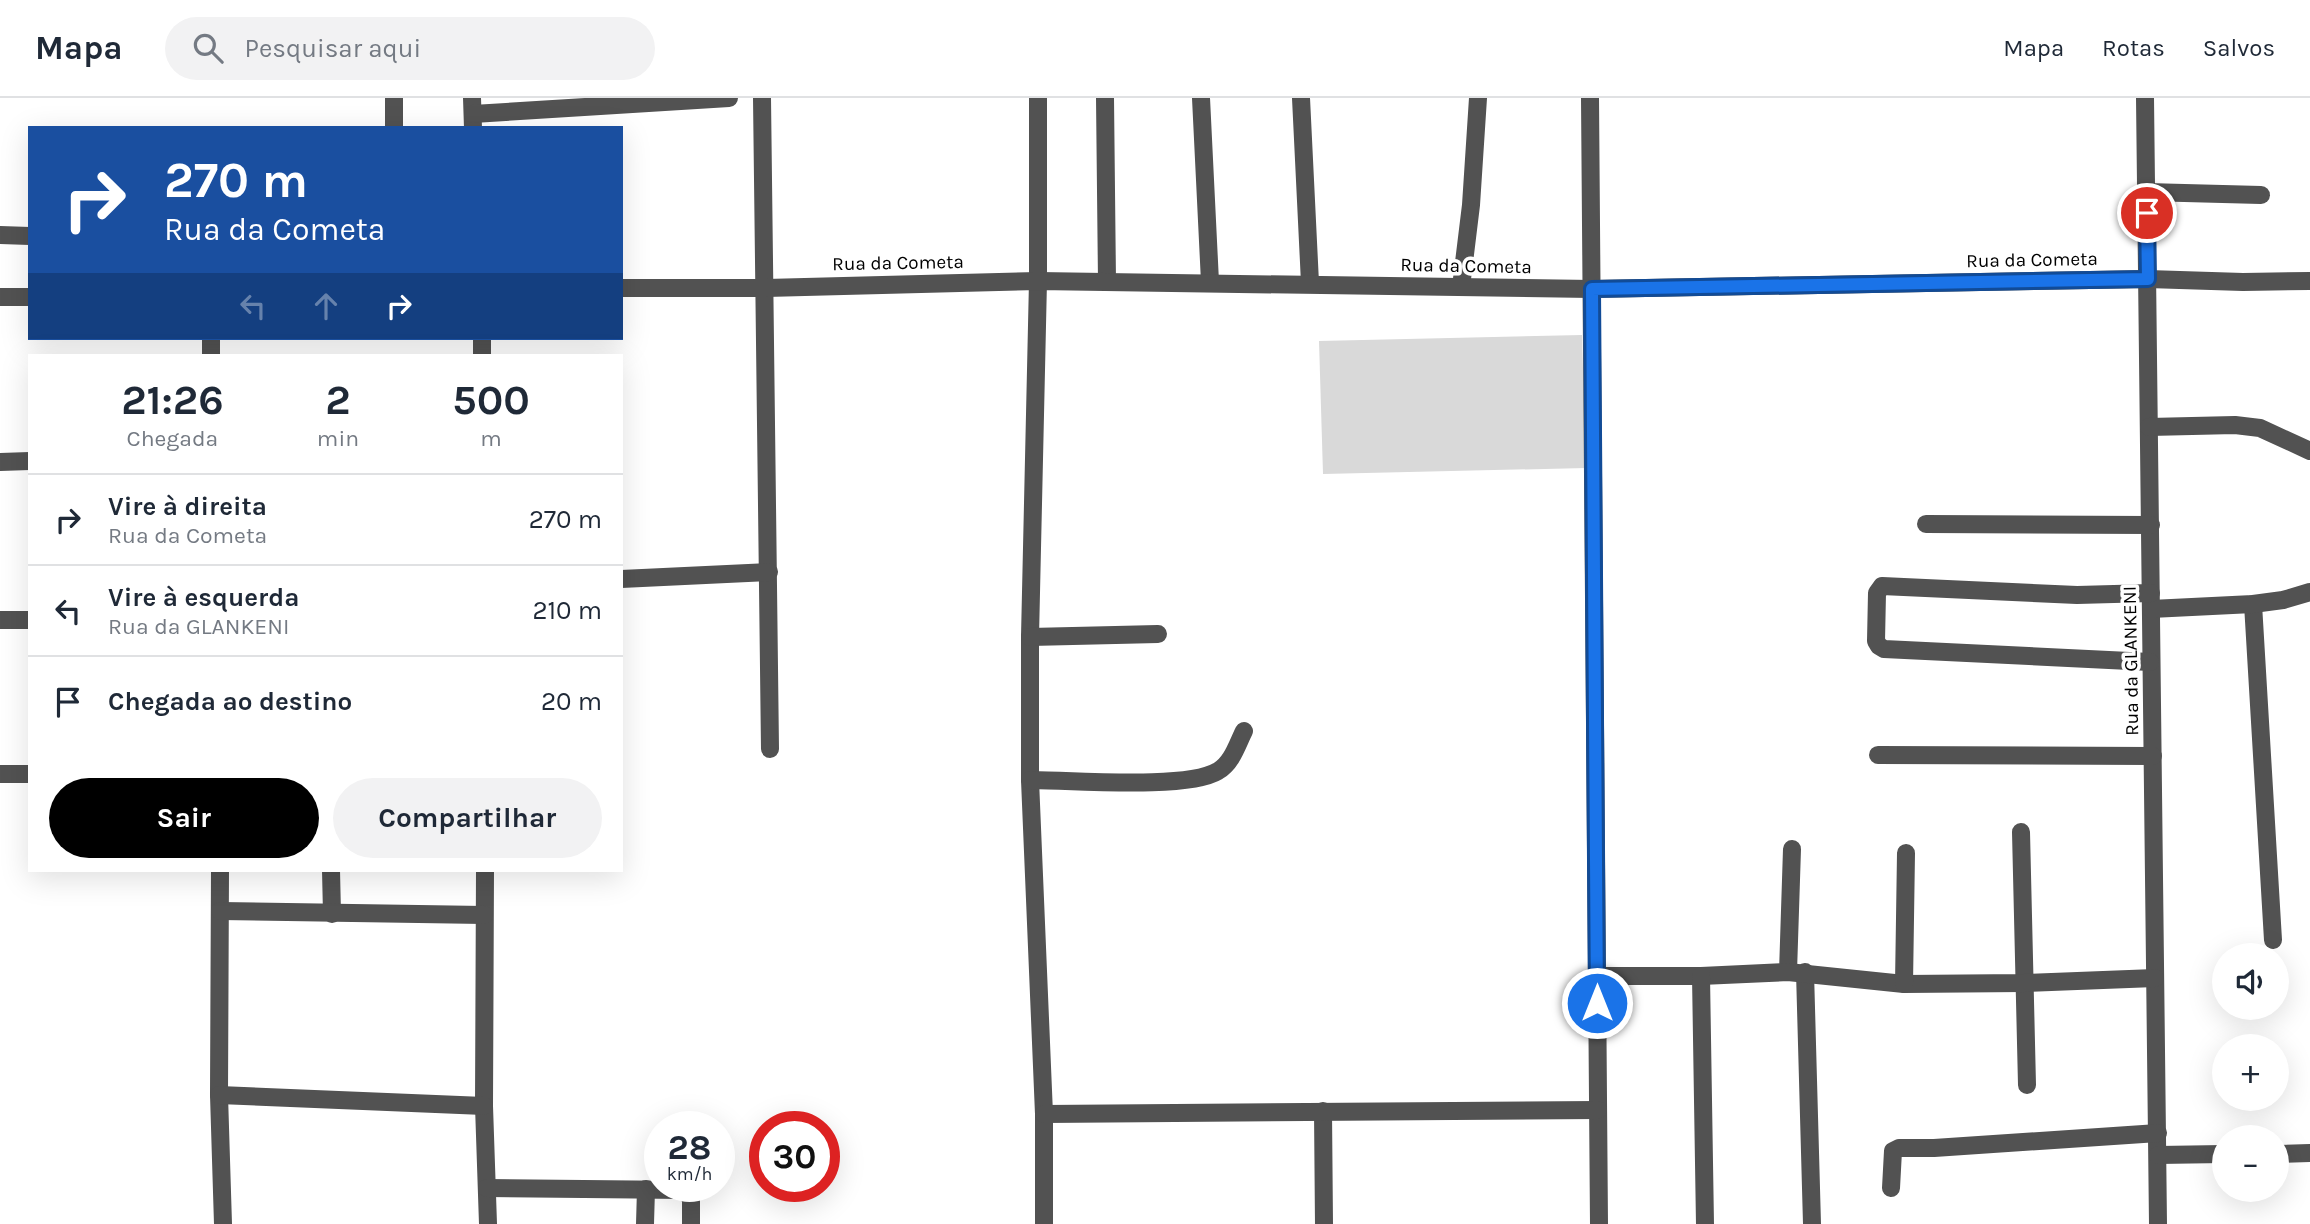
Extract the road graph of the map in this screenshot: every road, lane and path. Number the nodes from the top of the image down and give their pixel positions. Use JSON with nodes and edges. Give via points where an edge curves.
{"nodes":[{"id":1,"x":394,"y":98,"type":"edge"},
{"id":2,"x":729,"y":98,"type":"edge"},
{"id":3,"x":762,"y":98,"type":"edge"},
{"id":4,"x":1038,"y":98,"type":"edge"},
{"id":5,"x":1105,"y":98,"type":"edge"},
{"id":6,"x":1201,"y":98,"type":"edge"},
{"id":7,"x":1301,"y":98,"type":"edge"},
{"id":8,"x":1478,"y":98,"type":"edge"},
{"id":9,"x":1590,"y":98,"type":"edge"},
{"id":10,"x":2145,"y":98,"type":"edge"},
{"id":11,"x":472,"y":113,"type":"edge"},
{"id":12,"x":394,"y":126,"type":"edge"},
{"id":13,"x":2146,"y":192,"type":"junction"},
{"id":14,"x":2261,"y":195,"type":"dead end"},
{"id":15,"x":0,"y":235,"type":"edge"},
{"id":16,"x":28,"y":236,"type":"edge"},
{"id":17,"x":2148,"y":279,"type":"junction"},
{"id":18,"x":1038,"y":281,"type":"junction"},
{"id":19,"x":2310,"y":281,"type":"edge"},
{"id":20,"x":1107,"y":282,"type":"junction"},
{"id":21,"x":1210,"y":282,"type":"junction"},
{"id":22,"x":1310,"y":283,"type":"junction"},
{"id":23,"x":1461,"y":287,"type":"junction"},
{"id":24,"x":623,"y":288,"type":"edge"},
{"id":25,"x":766,"y":288,"type":"junction"},
{"id":26,"x":1592,"y":289,"type":"junction"},
{"id":27,"x":0,"y":297,"type":"edge"},
{"id":28,"x":28,"y":297,"type":"edge"},
{"id":29,"x":2150,"y":427,"type":"junction"},
{"id":30,"x":2310,"y":451,"type":"edge"},
{"id":31,"x":28,"y":461,"type":"edge"},
{"id":32,"x":0,"y":462,"type":"edge"},
{"id":33,"x":1926,"y":524,"type":"dead end"},
{"id":34,"x":2151,"y":525,"type":"junction"},
{"id":35,"x":769,"y":572,"type":"junction"},
{"id":36,"x":623,"y":579,"type":"edge"},
{"id":37,"x":2310,"y":592,"type":"edge"},
{"id":38,"x":2151,"y":601,"type":"junction"},
{"id":39,"x":2253,"y":604,"type":"junction"},
{"id":40,"x":0,"y":620,"type":"edge"},
{"id":41,"x":28,"y":620,"type":"edge"},
{"id":42,"x":1158,"y":634,"type":"dead end"},
{"id":43,"x":1030,"y":636,"type":"junction"},
{"id":44,"x":2150,"y":662,"type":"junction"},
{"id":45,"x":1244,"y":731,"type":"dead end"},
{"id":46,"x":769,"y":749,"type":"dead end"},
{"id":47,"x":1878,"y":755,"type":"dead end"},
{"id":48,"x":2153,"y":757,"type":"junction"},
{"id":49,"x":0,"y":774,"type":"edge"},
{"id":50,"x":28,"y":774,"type":"edge"},
{"id":51,"x":1030,"y":780,"type":"junction"},
{"id":52,"x":2021,"y":832,"type":"dead end"},
{"id":53,"x":1791,"y":849,"type":"dead end"},
{"id":54,"x":1906,"y":853,"type":"dead end"},
{"id":55,"x":220,"y":872,"type":"edge"},
{"id":56,"x":331,"y":872,"type":"edge"},
{"id":57,"x":485,"y":872,"type":"edge"},
{"id":58,"x":219,"y":911,"type":"junction"},
{"id":59,"x":332,"y":914,"type":"junction"},
{"id":60,"x":484,"y":915,"type":"junction"},
{"id":61,"x":2273,"y":940,"type":"dead end"},
{"id":62,"x":1797,"y":972,"type":"junction"},
{"id":63,"x":1597,"y":976,"type":"junction"},
{"id":64,"x":1701,"y":976,"type":"junction"},
{"id":65,"x":2155,"y":978,"type":"junction"},
{"id":66,"x":2024,"y":983,"type":"junction"},
{"id":67,"x":1904,"y":984,"type":"junction"},
{"id":68,"x":2028,"y":1084,"type":"dead end"},
{"id":69,"x":219,"y":1095,"type":"junction"},
{"id":70,"x":484,"y":1106,"type":"junction"},
{"id":71,"x":1598,"y":1110,"type":"junction"},
{"id":72,"x":1323,"y":1111,"type":"junction"},
{"id":73,"x":1044,"y":1114,"type":"junction"},
{"id":74,"x":2158,"y":1133,"type":"junction"},
{"id":75,"x":2310,"y":1153,"type":"edge"},
{"id":76,"x":2212,"y":1154,"type":"edge"},
{"id":77,"x":2289,"y":1154,"type":"edge"},
{"id":78,"x":2158,"y":1155,"type":"junction"},
{"id":79,"x":487,"y":1188,"type":"junction"},
{"id":80,"x":1891,"y":1188,"type":"dead end"},
{"id":81,"x":644,"y":1189,"type":"edge"},
{"id":82,"x":646,"y":1202,"type":"edge"},
{"id":83,"x":691,"y":1202,"type":"edge"},
{"id":84,"x":223,"y":1224,"type":"edge"},
{"id":85,"x":488,"y":1224,"type":"edge"},
{"id":86,"x":645,"y":1224,"type":"edge"},
{"id":87,"x":691,"y":1224,"type":"edge"},
{"id":88,"x":1044,"y":1224,"type":"edge"},
{"id":89,"x":1324,"y":1224,"type":"edge"},
{"id":90,"x":1599,"y":1224,"type":"edge"},
{"id":91,"x":1705,"y":1224,"type":"edge"},
{"id":92,"x":1812,"y":1224,"type":"edge"},
{"id":93,"x":2158,"y":1224,"type":"edge"}],
"edges":[{"from":1,"to":12,"type":"street"},
{"from":2,"to":11,"type":"street"},
{"from":3,"to":25,"type":"street"},
{"from":4,"to":18,"type":"street"},
{"from":5,"to":20,"type":"street"},
{"from":6,"to":21,"type":"street"},
{"from":7,"to":22,"type":"street"},
{"from":8,"to":23,"type":"street"},
{"from":9,"to":26,"type":"street"},
{"from":10,"to":13,"type":"street","name":"Rua da GLANKENI"},
{"from":13,"to":14,"type":"street"},
{"from":13,"to":17,"type":"street","name":"Rua da GLANKENI"},
{"from":15,"to":16,"type":"street"},
{"from":17,"to":19,"type":"street","name":"Rua da Cometa"},
{"from":17,"to":26,"type":"street","name":"Rua da Cometa"},
{"from":17,"to":29,"type":"street","name":"Rua da GLANKENI"},
{"from":18,"to":20,"type":"street","name":"Rua da Cometa"},
{"from":18,"to":25,"type":"street","name":"Rua da Cometa"},
{"from":18,"to":43,"type":"street"},
{"from":20,"to":21,"type":"street","name":"Rua da Cometa"},
{"from":21,"to":22,"type":"street","name":"Rua da Cometa"},
{"from":22,"to":23,"type":"street","name":"Rua da Cometa"},
{"from":23,"to":26,"type":"street","name":"Rua da Cometa"},
{"from":24,"to":25,"type":"street","name":"Rua da Cometa"},
{"from":25,"to":35,"type":"street"},
{"from":26,"to":63,"type":"street"},
{"from":27,"to":28,"type":"street"},
{"from":29,"to":30,"type":"street","via":[[2260,428]]},
{"from":29,"to":34,"type":"street","name":"Rua da GLANKENI"},
{"from":31,"to":32,"type":"street"},
{"from":33,"to":34,"type":"street"},
{"from":34,"to":38,"type":"street","name":"Rua da GLANKENI"},
{"from":35,"to":36,"type":"street"},
{"from":35,"to":46,"type":"street"},
{"from":37,"to":39,"type":"street"},
{"from":38,"to":39,"type":"street"},
{"from":38,"to":44,"type":"street","name":"Rua da GLANKENI"},
{"from":38,"to":44,"type":"street","via":[[1882,586],[1877,593],[1876,641],[1884,649]]},
{"from":39,"to":61,"type":"street"},
{"from":40,"to":41,"type":"street"},
{"from":42,"to":43,"type":"street"},
{"from":43,"to":51,"type":"street"},
{"from":44,"to":48,"type":"street","name":"Rua da GLANKENI"},
{"from":45,"to":51,"type":"street","via":[[1220,770],[1201,779]]},
{"from":47,"to":48,"type":"street"},
{"from":48,"to":65,"type":"street","name":"Rua da GLANKENI"},
{"from":49,"to":50,"type":"street"},
{"from":51,"to":73,"type":"street"},
{"from":52,"to":66,"type":"street"},
{"from":53,"to":62,"type":"street"},
{"from":54,"to":67,"type":"street"},
{"from":55,"to":58,"type":"street"},
{"from":56,"to":59,"type":"street"},
{"from":57,"to":60,"type":"street"},
{"from":58,"to":59,"type":"street"},
{"from":58,"to":69,"type":"street"},
{"from":59,"to":60,"type":"street"},
{"from":60,"to":70,"type":"street"},
{"from":62,"to":64,"type":"street"},
{"from":62,"to":67,"type":"street"},
{"from":62,"to":92,"type":"street"},
{"from":63,"to":64,"type":"street"},
{"from":63,"to":71,"type":"street"},
{"from":64,"to":91,"type":"street"},
{"from":65,"to":66,"type":"street"},
{"from":65,"to":74,"type":"street","name":"Rua da GLANKENI"},
{"from":66,"to":67,"type":"street"},
{"from":66,"to":68,"type":"street"},
{"from":69,"to":70,"type":"street"},
{"from":69,"to":84,"type":"street"},
{"from":70,"to":79,"type":"street"},
{"from":71,"to":72,"type":"street"},
{"from":71,"to":90,"type":"street"},
{"from":72,"to":73,"type":"street"},
{"from":72,"to":89,"type":"street"},
{"from":73,"to":88,"type":"street"},
{"from":74,"to":78,"type":"street","name":"Rua da GLANKENI"},
{"from":74,"to":80,"type":"street","via":[[1899,1147],[1893,1151]]},
{"from":75,"to":77,"type":"street"},
{"from":76,"to":78,"type":"street"},
{"from":78,"to":93,"type":"street","name":"Rua da GLANKENI"},
{"from":79,"to":81,"type":"street"},
{"from":79,"to":85,"type":"street"},
{"from":82,"to":86,"type":"street"},
{"from":83,"to":87,"type":"street"}]}
